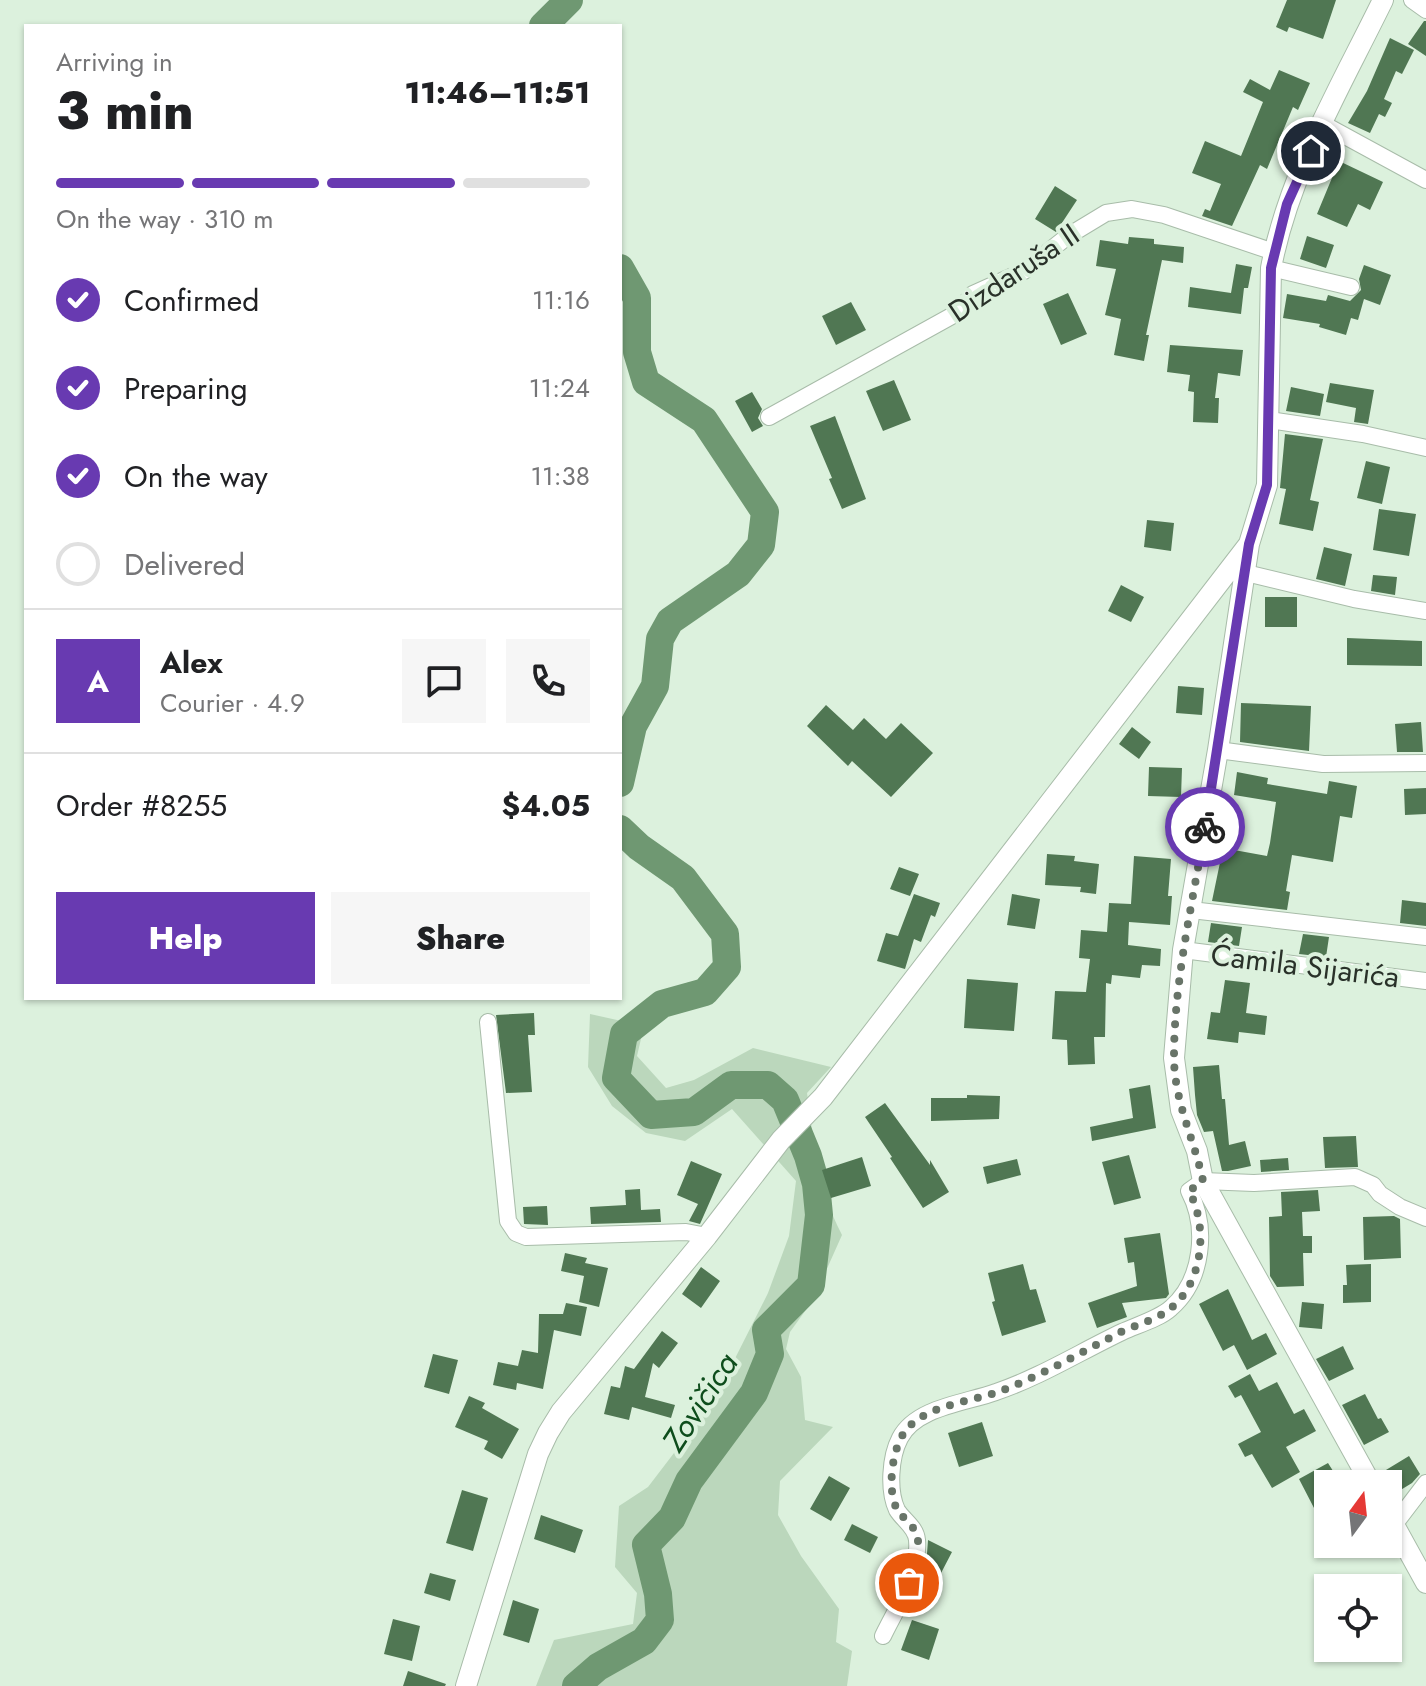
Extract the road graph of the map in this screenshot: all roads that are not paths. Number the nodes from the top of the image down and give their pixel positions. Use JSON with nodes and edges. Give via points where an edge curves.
{"nodes":[{"id":1,"x":1383,"y":0,"type":"edge"},
{"id":2,"x":1412,"y":0,"type":"edge"},
{"id":3,"x":1426,"y":10,"type":"edge"},
{"id":4,"x":1323,"y":124,"type":"junction"},
{"id":5,"x":1426,"y":180,"type":"edge"},
{"id":6,"x":1273,"y":260,"type":"junction"},
{"id":7,"x":1351,"y":287,"type":"dead end"},
{"id":8,"x":769,"y":417,"type":"dead end"},
{"id":9,"x":1269,"y":420,"type":"junction"},
{"id":10,"x":1426,"y":448,"type":"edge"},
{"id":11,"x":1249,"y":544,"type":"junction"},
{"id":12,"x":1246,"y":573,"type":"junction"},
{"id":13,"x":1426,"y":611,"type":"edge"},
{"id":14,"x":1218,"y":750,"type":"junction"},
{"id":15,"x":1426,"y":763,"type":"edge"},
{"id":16,"x":1191,"y":910,"type":"junction"},
{"id":17,"x":1426,"y":937,"type":"edge"},
{"id":18,"x":1183,"y":950,"type":"junction"},
{"id":19,"x":1426,"y":981,"type":"edge"},
{"id":20,"x":488,"y":1022,"type":"dead end"},
{"id":21,"x":1203,"y":1181,"type":"junction"},
{"id":22,"x":1426,"y":1218,"type":"edge"},
{"id":23,"x":707,"y":1236,"type":"junction"},
{"id":24,"x":1363,"y":1470,"type":"edge"},
{"id":25,"x":1426,"y":1483,"type":"edge"},
{"id":26,"x":1402,"y":1508,"type":"edge"},
{"id":27,"x":1402,"y":1540,"type":"edge"},
{"id":28,"x":1426,"y":1583,"type":"edge"},
{"id":29,"x":883,"y":1636,"type":"dead end"},
{"id":30,"x":466,"y":1686,"type":"edge"}],
"edges":[{"from":1,"to":4,"type":"street"},
{"from":2,"to":3,"type":"street"},
{"from":4,"to":5,"type":"street"},
{"from":4,"to":6,"type":"street","via":[[1287,204]]},
{"from":6,"to":7,"type":"street","name":"Dizdaruša II"},
{"from":6,"to":8,"type":"street","name":"Dizdaruša II","via":[[1164,215],[1132,209],[1106,213],[1024,271],[973,294],[957,313]]},
{"from":6,"to":9,"type":"street"},
{"from":9,"to":10,"type":"street"},
{"from":9,"to":11,"type":"street","via":[[1267,485]]},
{"from":11,"to":12,"type":"street"},
{"from":11,"to":23,"type":"street","via":[[823,1097],[781,1140]]},
{"from":12,"to":13,"type":"street"},
{"from":12,"to":14,"type":"street"},
{"from":14,"to":15,"type":"street","via":[[1323,764]]},
{"from":14,"to":16,"type":"street"},
{"from":16,"to":17,"type":"street","name":"Ćamila Sijarića"},
{"from":16,"to":18,"type":"street"},
{"from":18,"to":19,"type":"street","name":"Ćamila Sijarića"},
{"from":18,"to":21,"type":"street","via":[[1174,1058],[1181,1110]]},
{"from":20,"to":23,"type":"street","via":[[508,1221],[516,1233]]},
{"from":21,"to":22,"type":"street","via":[[1355,1177]]},
{"from":21,"to":24,"type":"street"},
{"from":21,"to":29,"type":"street","via":[[1189,1191],[1201,1227],[1199,1255],[1192,1280],[1171,1308],[998,1392],[923,1415],[899,1439],[891,1481],[897,1509],[917,1536],[917,1553]]},
{"from":23,"to":30,"type":"street","via":[[548,1433]]},
{"from":25,"to":26,"type":"street"},
{"from":27,"to":28,"type":"street"}]}
